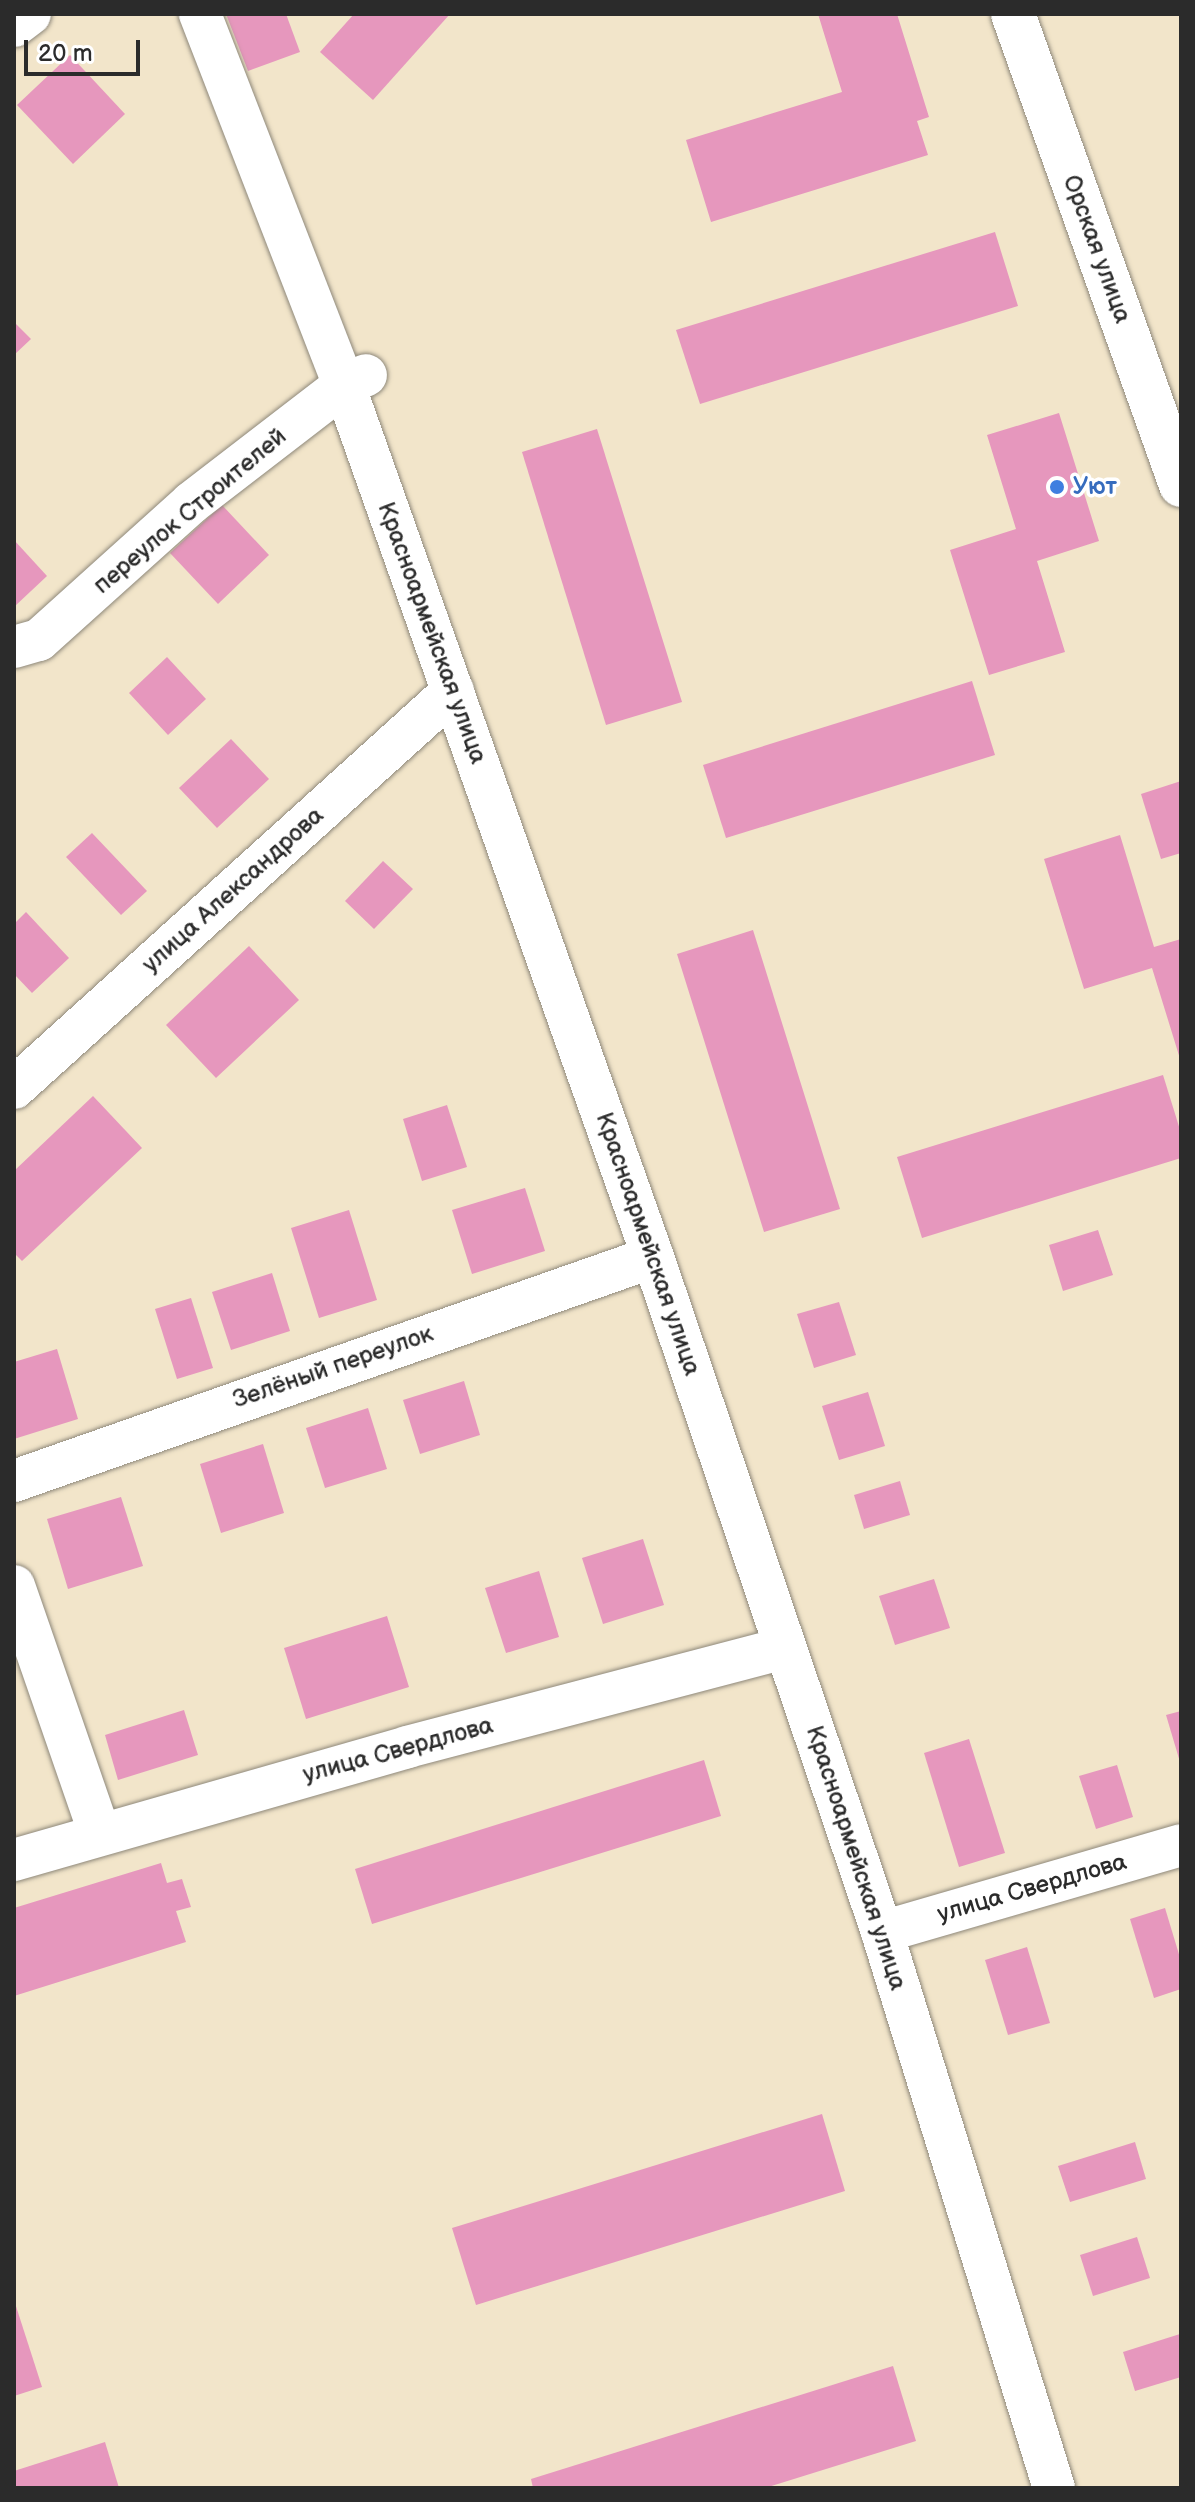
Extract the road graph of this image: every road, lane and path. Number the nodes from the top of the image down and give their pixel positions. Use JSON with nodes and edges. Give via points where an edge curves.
{"nodes":[{"id":1,"x":30,"y":14,"type":"edge"},
{"id":2,"x":200,"y":14,"type":"edge"},
{"id":3,"x":1013,"y":14,"type":"edge"},
{"id":4,"x":14,"y":26,"type":"edge"},
{"id":5,"x":355,"y":380,"type":"junction"},
{"id":6,"x":1181,"y":485,"type":"edge"},
{"id":7,"x":14,"y":647,"type":"edge"},
{"id":8,"x":453,"y":691,"type":"junction"},
{"id":9,"x":14,"y":1088,"type":"edge"},
{"id":10,"x":653,"y":1257,"type":"junction"},
{"id":11,"x":14,"y":1481,"type":"edge"},
{"id":12,"x":14,"y":1586,"type":"edge"},
{"id":13,"x":785,"y":1648,"type":"junction"},
{"id":14,"x":99,"y":1832,"type":"junction"},
{"id":15,"x":1181,"y":1845,"type":"edge"},
{"id":16,"x":14,"y":1860,"type":"edge"},
{"id":17,"x":882,"y":1932,"type":"junction"},
{"id":18,"x":1054,"y":2488,"type":"edge"}],
"edges":[{"from":1,"to":4,"type":"street"},
{"from":2,"to":5,"type":"street","name":"Красноармейская улица"},
{"from":3,"to":6,"type":"street","name":"Орская улица"},
{"from":5,"to":7,"type":"street","name":"переулок Строителей","via":[[191,503],[39,640]]},
{"from":5,"to":8,"type":"street","name":"Красноармейская улица"},
{"from":8,"to":9,"type":"street","name":"улица Александрова"},
{"from":8,"to":10,"type":"street","name":"Красноармейская улица"},
{"from":10,"to":11,"type":"street","name":"Зелёный переулок"},
{"from":10,"to":13,"type":"street","name":"Красноармейская улица"},
{"from":12,"to":14,"type":"street"},
{"from":13,"to":14,"type":"street","name":"улица Свердлова"},
{"from":13,"to":17,"type":"street","name":"Красноармейская улица"},
{"from":14,"to":16,"type":"street","name":"улица Свердлова"},
{"from":15,"to":17,"type":"street","name":"улица Свердлова"},
{"from":17,"to":18,"type":"street","name":"Красноармейская улица"}]}
